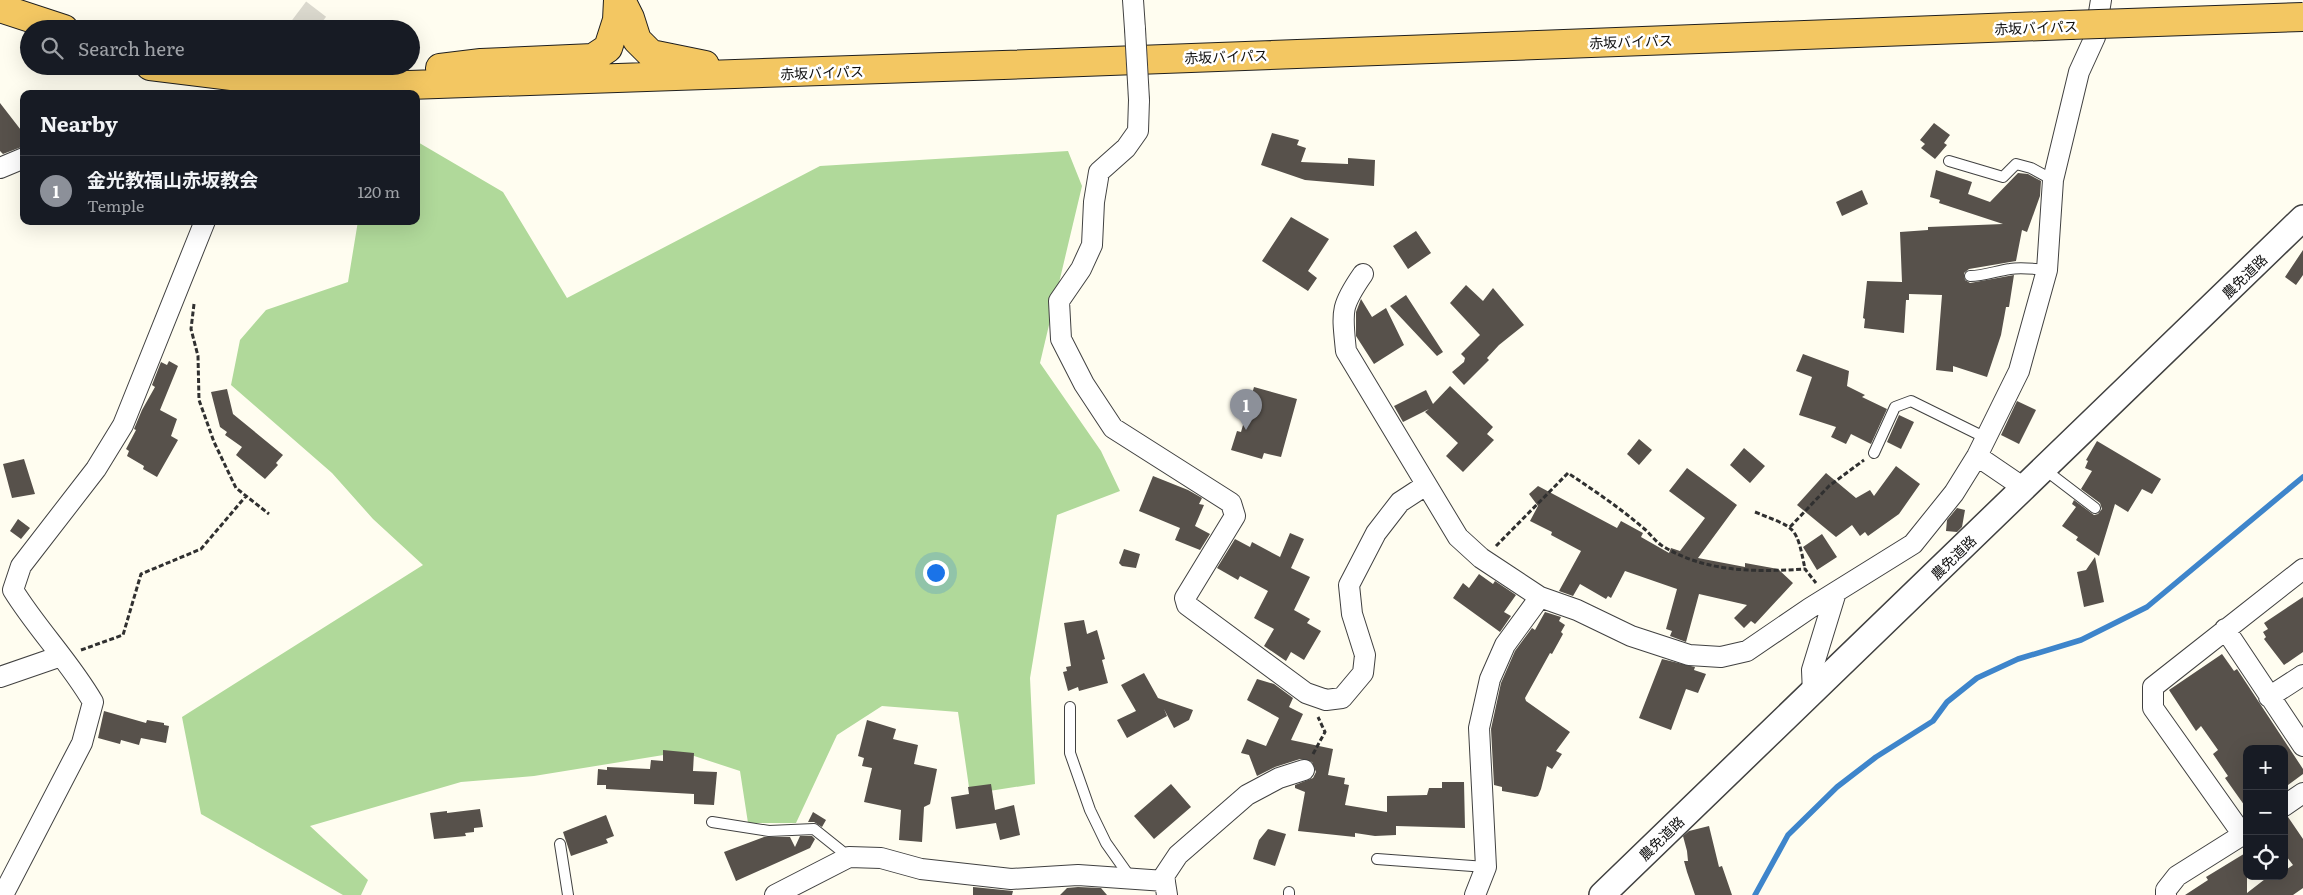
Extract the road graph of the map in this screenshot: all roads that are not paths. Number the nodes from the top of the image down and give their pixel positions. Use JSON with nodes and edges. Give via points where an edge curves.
{"nodes":[{"id":1,"x":619,"y":0,"type":"edge"},
{"id":2,"x":1133,"y":0,"type":"edge"},
{"id":3,"x":2101,"y":0,"type":"edge"},
{"id":4,"x":2303,"y":6,"type":"edge"},
{"id":5,"x":2303,"y":17,"type":"edge"},
{"id":6,"x":2070,"y":21,"type":"junction"},
{"id":7,"x":2303,"y":30,"type":"edge"},
{"id":8,"x":2094,"y":37,"type":"junction"},
{"id":9,"x":707,"y":66,"type":"junction"},
{"id":10,"x":224,"y":75,"type":"edge"},
{"id":11,"x":354,"y":75,"type":"edge"},
{"id":12,"x":248,"y":78,"type":"junction"},
{"id":13,"x":625,"y":78,"type":"junction"},
{"id":14,"x":414,"y":84,"type":"edge"},
{"id":15,"x":285,"y":90,"type":"edge"},
{"id":16,"x":20,"y":160,"type":"edge"},
{"id":17,"x":1949,"y":161,"type":"dead end"},
{"id":18,"x":0,"y":168,"type":"edge"},
{"id":19,"x":2053,"y":180,"type":"junction"},
{"id":20,"x":2303,"y":218,"type":"edge"},
{"id":21,"x":202,"y":225,"type":"edge"},
{"id":22,"x":2046,"y":270,"type":"junction"},
{"id":23,"x":1363,"y":274,"type":"dead end"},
{"id":24,"x":1970,"y":276,"type":"dead end"},
{"id":25,"x":1986,"y":438,"type":"junction"},
{"id":26,"x":1874,"y":453,"type":"road end"},
{"id":27,"x":1978,"y":456,"type":"junction"},
{"id":28,"x":2044,"y":469,"type":"junction"},
{"id":29,"x":1426,"y":485,"type":"junction"},
{"id":30,"x":2024,"y":488,"type":"junction"},
{"id":31,"x":2095,"y":508,"type":"dead end"},
{"id":32,"x":2303,"y":569,"type":"edge"},
{"id":33,"x":6,"y":589,"type":"edge"},
{"id":34,"x":1831,"y":595,"type":"junction"},
{"id":35,"x":1540,"y":597,"type":"junction"},
{"id":36,"x":2225,"y":629,"type":"junction"},
{"id":37,"x":61,"y":656,"type":"junction"},
{"id":38,"x":2303,"y":675,"type":"edge"},
{"id":39,"x":0,"y":677,"type":"edge"},
{"id":40,"x":1813,"y":693,"type":"junction"},
{"id":41,"x":2269,"y":697,"type":"junction"},
{"id":42,"x":1070,"y":707,"type":"dead end"},
{"id":43,"x":2303,"y":746,"type":"edge"},
{"id":44,"x":1304,"y":770,"type":"road end"},
{"id":45,"x":2303,"y":793,"type":"edge"},
{"id":46,"x":2288,"y":803,"type":"edge"},
{"id":47,"x":712,"y":822,"type":"dead end"},
{"id":48,"x":2243,"y":830,"type":"edge"},
{"id":49,"x":2243,"y":834,"type":"edge"},
{"id":50,"x":560,"y":844,"type":"dead end"},
{"id":51,"x":849,"y":857,"type":"junction"},
{"id":52,"x":1377,"y":859,"type":"dead end"},
{"id":53,"x":1486,"y":867,"type":"junction"},
{"id":54,"x":1130,"y":877,"type":"junction"},
{"id":55,"x":1166,"y":888,"type":"edge"},
{"id":56,"x":3,"y":895,"type":"edge"},
{"id":57,"x":568,"y":895,"type":"edge"},
{"id":58,"x":775,"y":895,"type":"edge"},
{"id":59,"x":1475,"y":895,"type":"edge"},
{"id":60,"x":1602,"y":895,"type":"edge"},
{"id":61,"x":2166,"y":895,"type":"edge"}],
"edges":[{"from":1,"to":9,"type":"highway","via":[[630,18],[636,40],[651,54]]},
{"from":1,"to":14,"type":"highway","via":[[608,48],[593,58],[481,63]]},
{"from":2,"to":29,"type":"street","bridge":true,"via":[[1138,130],[1126,148],[1099,172],[1092,245],[1082,269],[1060,301],[1061,339],[1084,384],[1113,428],[1231,503],[1235,516],[1185,598],[1187,605],[1306,693],[1326,700],[1342,698],[1363,673],[1365,655],[1352,614],[1349,585],[1376,532],[1400,502]]},
{"from":3,"to":8,"type":"street"},
{"from":4,"to":6,"type":"highway","name":"赤坂バイパス"},
{"from":5,"to":6,"type":"highway","name":"赤坂バイパス","bridge":true},
{"from":6,"to":9,"type":"highway","name":"赤坂バイパス"},
{"from":6,"to":13,"type":"highway","name":"赤坂バイパス"},
{"from":7,"to":8,"type":"street"},
{"from":8,"to":19,"type":"street","via":[[2079,72]]},
{"from":9,"to":14,"type":"highway","name":"赤坂バイパス"},
{"from":10,"to":12,"type":"highway","name":"赤坂バイパス"},
{"from":11,"to":14,"type":"highway","name":"赤坂バイパス"},
{"from":12,"to":13,"type":"highway","name":"赤坂バイパス","via":[[409,85]]},
{"from":12,"to":15,"type":"highway"},
{"from":13,"to":14,"type":"highway","via":[[569,89]]},
{"from":16,"to":18,"type":"street"},
{"from":17,"to":19,"type":"lane","via":[[2003,177],[2016,164]]},
{"from":19,"to":22,"type":"street"},
{"from":20,"to":28,"type":"street","name":"農免道路"},
{"from":21,"to":33,"type":"street","via":[[123,425],[96,469]]},
{"from":22,"to":24,"type":"lane","via":[[2024,267]]},
{"from":22,"to":25,"type":"street","via":[[2019,371]]},
{"from":23,"to":29,"type":"street","via":[[1346,300],[1343,320],[1346,351]]},
{"from":25,"to":26,"type":"lane","via":[[1911,401],[1895,407]]},
{"from":25,"to":27,"type":"street"},
{"from":27,"to":30,"type":"street"},
{"from":27,"to":34,"type":"street","via":[[1913,544]]},
{"from":28,"to":30,"type":"street","name":"農免道路"},
{"from":28,"to":31,"type":"lane"},
{"from":29,"to":35,"type":"street","via":[[1458,537],[1483,559]]},
{"from":30,"to":40,"type":"street","name":"農免道路"},
{"from":32,"to":36,"type":"street"},
{"from":33,"to":37,"type":"street"},
{"from":34,"to":35,"type":"street","via":[[1747,652],[1721,657],[1689,655],[1631,636],[1577,610]]},
{"from":34,"to":40,"type":"street","via":[[1812,670]]},
{"from":35,"to":53,"type":"street","via":[[1505,644],[1490,679],[1479,728]]},
{"from":36,"to":41,"type":"street"},
{"from":36,"to":48,"type":"street","via":[[2153,687],[2153,708]]},
{"from":37,"to":39,"type":"street"},
{"from":37,"to":56,"type":"street","via":[[92,702],[82,743]]},
{"from":38,"to":41,"type":"street"},
{"from":40,"to":60,"type":"street","name":"農免道路"},
{"from":41,"to":43,"type":"street"},
{"from":42,"to":54,"type":"lane","via":[[1070,753],[1090,810],[1106,842]]},
{"from":44,"to":55,"type":"street","via":[[1279,778],[1247,795],[1178,855],[1164,876]]},
{"from":45,"to":46,"type":"street"},
{"from":47,"to":51,"type":"lane","via":[[769,831],[814,829]]},
{"from":49,"to":61,"type":"street","via":[[2177,876],[2166,890]]},
{"from":50,"to":57,"type":"lane"},
{"from":51,"to":54,"type":"street","via":[[880,858],[921,869],[1011,880],[1078,875]]},
{"from":51,"to":58,"type":"street"},
{"from":52,"to":53,"type":"lane"},
{"from":53,"to":59,"type":"street"},
{"from":54,"to":55,"type":"street"}]}
